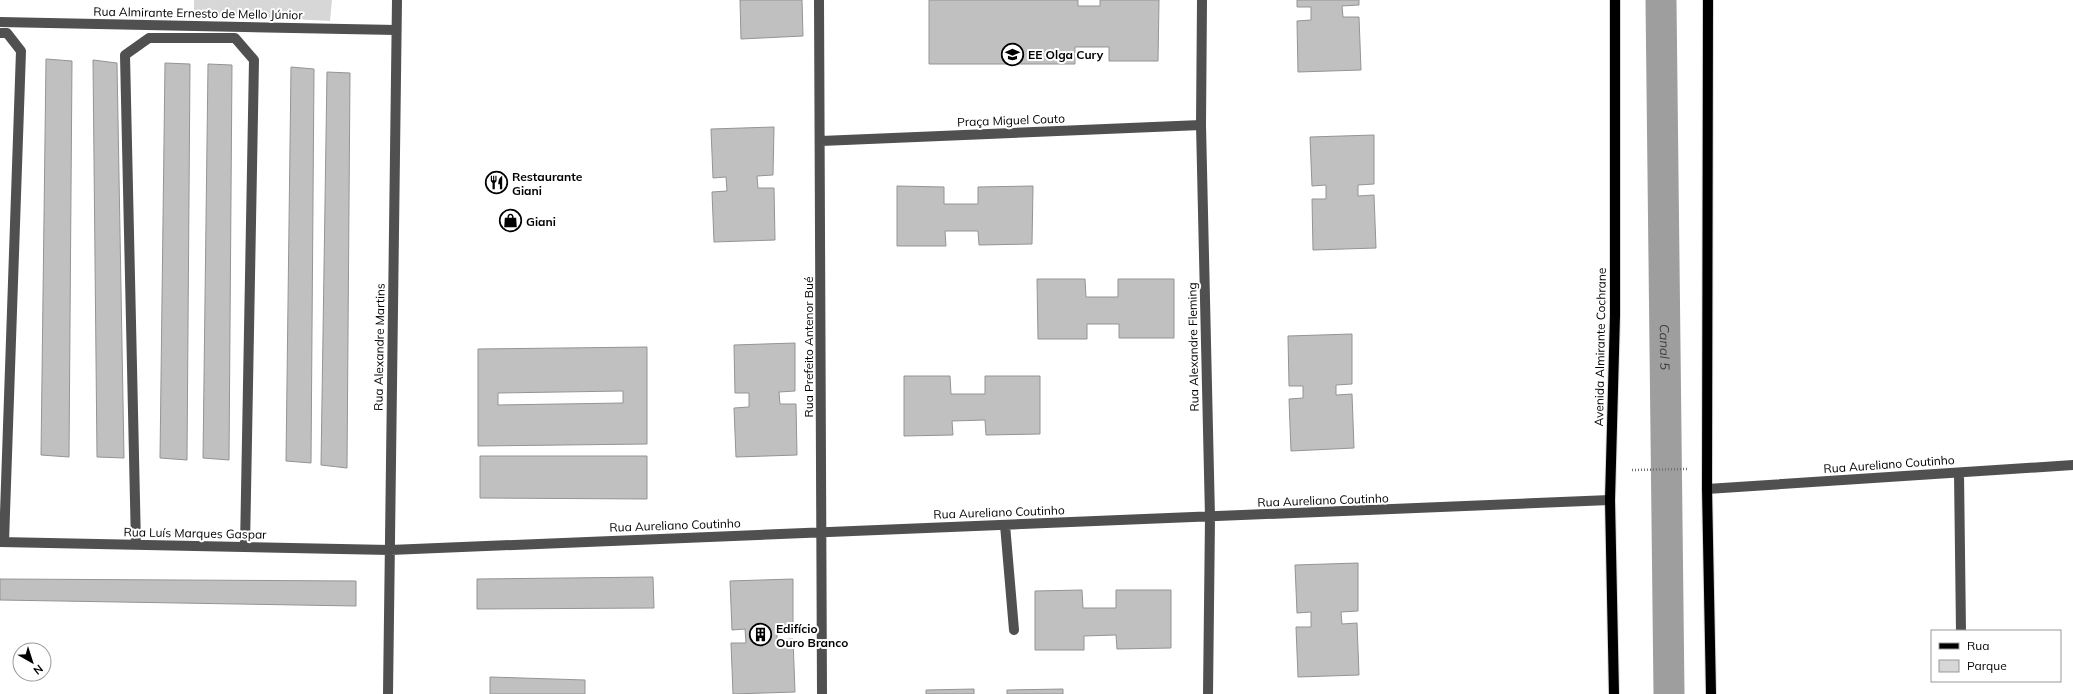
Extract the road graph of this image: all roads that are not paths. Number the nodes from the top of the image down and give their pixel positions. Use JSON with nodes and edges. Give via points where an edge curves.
{"nodes":[{"id":1,"x":397,"y":0,"type":"edge"},
{"id":2,"x":820,"y":0,"type":"edge"},
{"id":3,"x":1202,"y":0,"type":"edge"},
{"id":4,"x":1615,"y":0,"type":"edge"},
{"id":5,"x":1708,"y":0,"type":"edge"},
{"id":6,"x":0,"y":22,"type":"edge"},
{"id":7,"x":396,"y":30,"type":"junction"},
{"id":8,"x":0,"y":33,"type":"edge"},
{"id":9,"x":1201,"y":125,"type":"junction"},
{"id":10,"x":821,"y":141,"type":"junction"},
{"id":11,"x":2073,"y":466,"type":"edge"},
{"id":12,"x":1959,"y":473,"type":"junction"},
{"id":13,"x":1707,"y":489,"type":"junction"},
{"id":14,"x":1610,"y":500,"type":"junction"},
{"id":15,"x":1210,"y":517,"type":"junction"},
{"id":16,"x":1005,"y":525,"type":"junction"},
{"id":17,"x":821,"y":532,"type":"junction"},
{"id":18,"x":2,"y":542,"type":"edge"},
{"id":19,"x":136,"y":545,"type":"junction"},
{"id":20,"x":245,"y":547,"type":"junction"},
{"id":21,"x":390,"y":550,"type":"junction"},
{"id":22,"x":1014,"y":630,"type":"dead end"},
{"id":23,"x":1961,"y":630,"type":"edge"},
{"id":24,"x":388,"y":694,"type":"edge"},
{"id":25,"x":822,"y":694,"type":"edge"},
{"id":26,"x":1208,"y":694,"type":"edge"},
{"id":27,"x":1614,"y":694,"type":"edge"},
{"id":28,"x":1711,"y":694,"type":"edge"}],
"edges":[{"from":1,"to":7,"type":"street","name":"Rua Alexandre Martins"},
{"from":2,"to":10,"type":"street","name":"Rua Prefeito Antenor Bué"},
{"from":3,"to":9,"type":"street","name":"Rua Alexandre Fleming"},
{"from":4,"to":14,"type":"main road","name":"Avenida Almirante Cochrane","via":[[1615,315]]},
{"from":5,"to":13,"type":"main road"},
{"from":6,"to":7,"type":"street","name":"Rua Almirante Ernesto de Mello Júnior"},
{"from":7,"to":21,"type":"street","name":"Rua Alexandre Martins"},
{"from":8,"to":18,"type":"street","via":[[7,34],[21,51]]},
{"from":9,"to":10,"type":"street","name":"Praça Miguel Couto"},
{"from":9,"to":15,"type":"street","name":"Rua Alexandre Fleming"},
{"from":10,"to":17,"type":"street","name":"Rua Prefeito Antenor Bué"},
{"from":11,"to":12,"type":"street","name":"Rua Aureliano Coutinho"},
{"from":12,"to":13,"type":"street","name":"Rua Aureliano Coutinho"},
{"from":12,"to":23,"type":"street"},
{"from":13,"to":28,"type":"main road"},
{"from":14,"to":15,"type":"street","name":"Rua Aureliano Coutinho"},
{"from":14,"to":27,"type":"main road","name":"Avenida Almirante Cochrane"},
{"from":15,"to":16,"type":"street","name":"Rua Aureliano Coutinho"},
{"from":15,"to":26,"type":"street","name":"Rua Alexandre Fleming"},
{"from":16,"to":17,"type":"street","name":"Rua Aureliano Coutinho"},
{"from":16,"to":22,"type":"street"},
{"from":17,"to":21,"type":"street","name":"Rua Aureliano Coutinho"},
{"from":17,"to":25,"type":"street","name":"Rua Prefeito Antenor Bué"},
{"from":18,"to":19,"type":"street","name":"Rua Luís Marques Gaspar"},
{"from":19,"to":20,"type":"street","name":"Rua Luís Marques Gaspar"},
{"from":19,"to":20,"type":"street","via":[[125,55],[149,38],[235,38],[254,60]]},
{"from":20,"to":21,"type":"street","name":"Rua Luís Marques Gaspar"},
{"from":21,"to":24,"type":"street","name":"Rua Alexandre Martins"}]}
